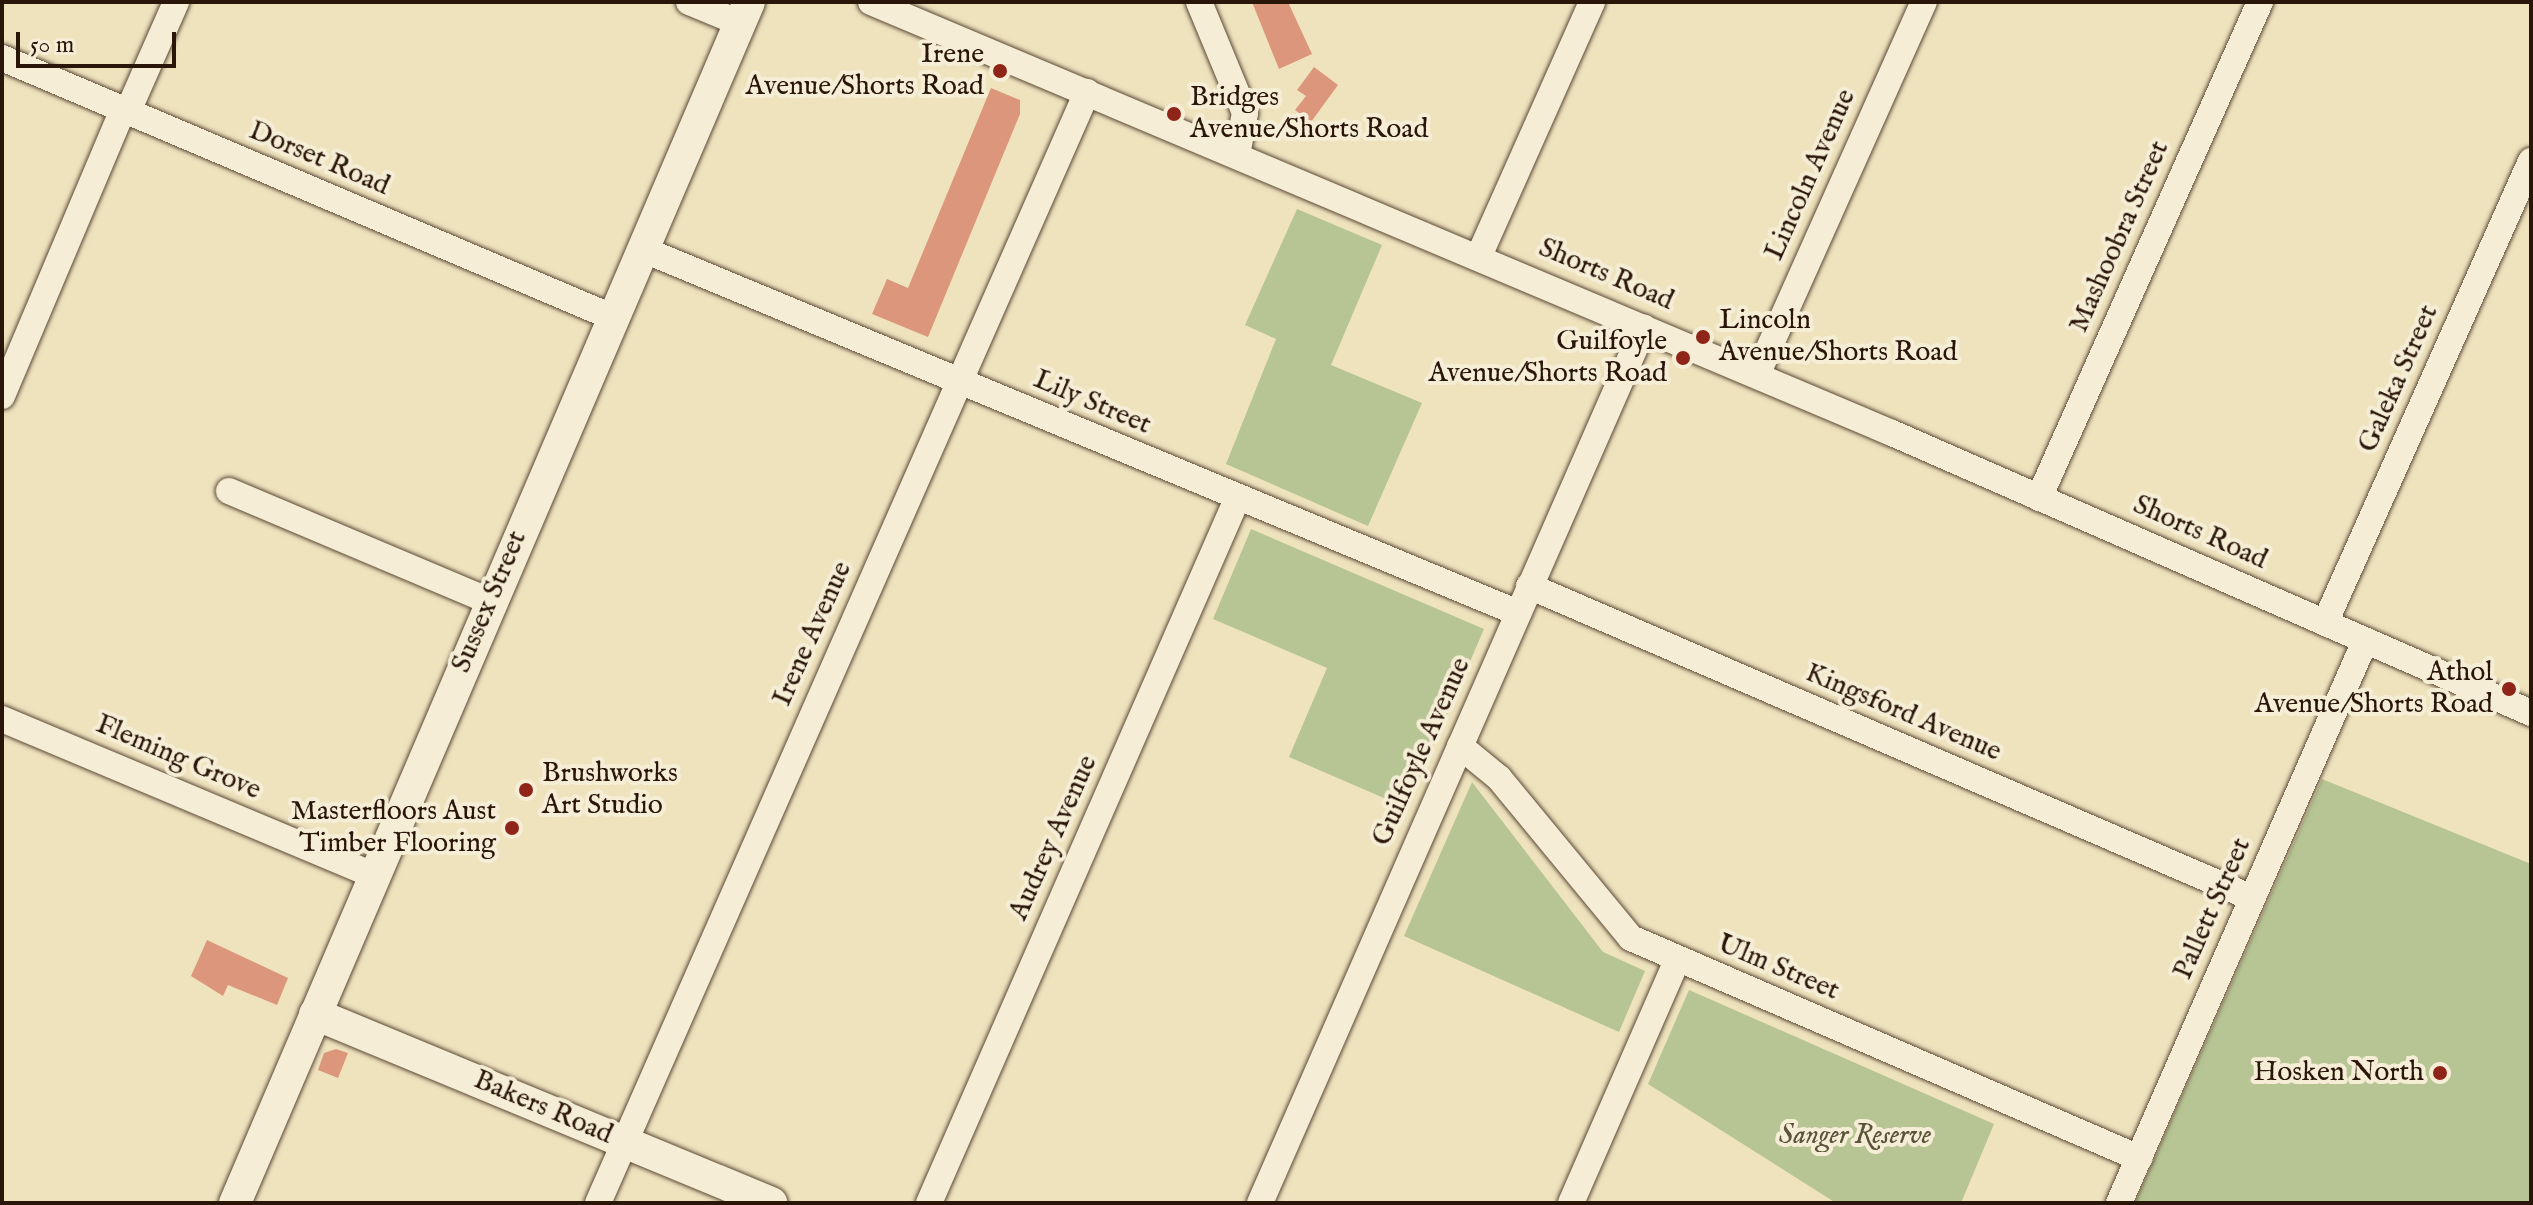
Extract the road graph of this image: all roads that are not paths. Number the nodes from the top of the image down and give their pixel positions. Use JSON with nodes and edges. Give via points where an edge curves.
{"nodes":[{"id":1,"x":176,"y":2,"type":"edge"},
{"id":2,"x":689,"y":2,"type":"edge"},
{"id":3,"x":871,"y":2,"type":"edge"},
{"id":4,"x":1199,"y":2,"type":"edge"},
{"id":5,"x":1592,"y":2,"type":"edge"},
{"id":6,"x":1924,"y":2,"type":"edge"},
{"id":7,"x":2260,"y":2,"type":"edge"},
{"id":8,"x":744,"y":13,"type":"edge"},
{"id":9,"x":2,"y":58,"type":"edge"},
{"id":10,"x":1087,"y":92,"type":"junction"},
{"id":11,"x":126,"y":110,"type":"junction"},
{"id":12,"x":1237,"y":155,"type":"junction"},
{"id":13,"x":2531,"y":161,"type":"edge"},
{"id":14,"x":642,"y":249,"type":"junction"},
{"id":15,"x":1479,"y":256,"type":"junction"},
{"id":16,"x":612,"y":317,"type":"junction"},
{"id":17,"x":1644,"y":327,"type":"junction"},
{"id":18,"x":1757,"y":375,"type":"junction"},
{"id":19,"x":959,"y":381,"type":"junction"},
{"id":20,"x":2,"y":396,"type":"edge"},
{"id":21,"x":229,"y":491,"type":"dead end"},
{"id":22,"x":2039,"y":498,"type":"junction"},
{"id":23,"x":1237,"y":499,"type":"junction"},
{"id":24,"x":1529,"y":586,"type":"junction"},
{"id":25,"x":490,"y":601,"type":"junction"},
{"id":26,"x":1518,"y":613,"type":"junction"},
{"id":27,"x":2325,"y":623,"type":"junction"},
{"id":28,"x":2365,"y":641,"type":"junction"},
{"id":29,"x":2531,"y":713,"type":"edge"},
{"id":30,"x":2,"y":719,"type":"edge"},
{"id":31,"x":1460,"y":746,"type":"junction"},
{"id":32,"x":374,"y":875,"type":"junction"},
{"id":33,"x":2252,"y":898,"type":"junction"},
{"id":34,"x":1677,"y":960,"type":"junction"},
{"id":35,"x":315,"y":1014,"type":"junction"},
{"id":36,"x":625,"y":1142,"type":"junction"},
{"id":37,"x":2139,"y":1158,"type":"junction"},
{"id":38,"x":235,"y":1203,"type":"edge"},
{"id":39,"x":598,"y":1203,"type":"edge"},
{"id":40,"x":771,"y":1203,"type":"edge"},
{"id":41,"x":929,"y":1203,"type":"edge"},
{"id":42,"x":1260,"y":1203,"type":"edge"},
{"id":43,"x":1571,"y":1203,"type":"edge"},
{"id":44,"x":2119,"y":1203,"type":"edge"}],
"edges":[{"from":1,"to":11,"type":"street"},
{"from":2,"to":8,"type":"street"},
{"from":3,"to":10,"type":"street","name":"Shorts Road"},
{"from":4,"to":12,"type":"street","via":[[1245,113]]},
{"from":5,"to":15,"type":"street"},
{"from":6,"to":18,"type":"street","name":"Lincoln Avenue"},
{"from":7,"to":22,"type":"street","name":"Mashoobra Street"},
{"from":8,"to":14,"type":"street","name":"Sussex Street"},
{"from":9,"to":11,"type":"street","name":"Dorset Road"},
{"from":10,"to":12,"type":"street","name":"Shorts Road"},
{"from":10,"to":19,"type":"street","name":"Irene Avenue"},
{"from":11,"to":16,"type":"street","name":"Dorset Road"},
{"from":11,"to":20,"type":"street"},
{"from":12,"to":15,"type":"street","name":"Shorts Road"},
{"from":13,"to":27,"type":"street","name":"Galeka Street"},
{"from":14,"to":16,"type":"street","name":"Sussex Street"},
{"from":14,"to":19,"type":"street","name":"Lily Street"},
{"from":15,"to":17,"type":"street","name":"Shorts Road"},
{"from":16,"to":25,"type":"street","name":"Sussex Street"},
{"from":17,"to":18,"type":"street","name":"Shorts Road"},
{"from":17,"to":24,"type":"street","name":"Guilfoyle Avenue"},
{"from":18,"to":22,"type":"street","name":"Shorts Road"},
{"from":19,"to":23,"type":"street","name":"Lily Street"},
{"from":19,"to":36,"type":"street","name":"Irene Avenue"},
{"from":21,"to":25,"type":"street"},
{"from":22,"to":27,"type":"street","name":"Shorts Road"},
{"from":23,"to":26,"type":"street","name":"Lily Street"},
{"from":23,"to":41,"type":"street","name":"Audrey Avenue"},
{"from":24,"to":26,"type":"street","name":"Guilfoyle Avenue"},
{"from":24,"to":33,"type":"street","name":"Kingsford Avenue"},
{"from":25,"to":32,"type":"street","name":"Sussex Street"},
{"from":26,"to":31,"type":"street","name":"Guilfoyle Avenue"},
{"from":27,"to":28,"type":"street","name":"Shorts Road"},
{"from":28,"to":29,"type":"street","name":"Shorts Road"},
{"from":28,"to":33,"type":"street","name":"Pallett Street"},
{"from":30,"to":32,"type":"street","name":"Fleming Grove"},
{"from":31,"to":34,"type":"street","name":"Ulm Street","via":[[1499,778],[1617,928]]},
{"from":31,"to":42,"type":"street","name":"Guilfoyle Avenue"},
{"from":32,"to":35,"type":"street","name":"Sussex Street"},
{"from":33,"to":37,"type":"street","name":"Pallett Street"},
{"from":34,"to":37,"type":"street","name":"Ulm Street"},
{"from":34,"to":43,"type":"street"},
{"from":35,"to":36,"type":"street","name":"Bakers Road"},
{"from":35,"to":38,"type":"street","name":"Sussex Street"},
{"from":36,"to":39,"type":"street","name":"Irene Avenue"},
{"from":36,"to":40,"type":"street","name":"Bakers Road"},
{"from":37,"to":44,"type":"street","name":"Pallett Street"}]}
